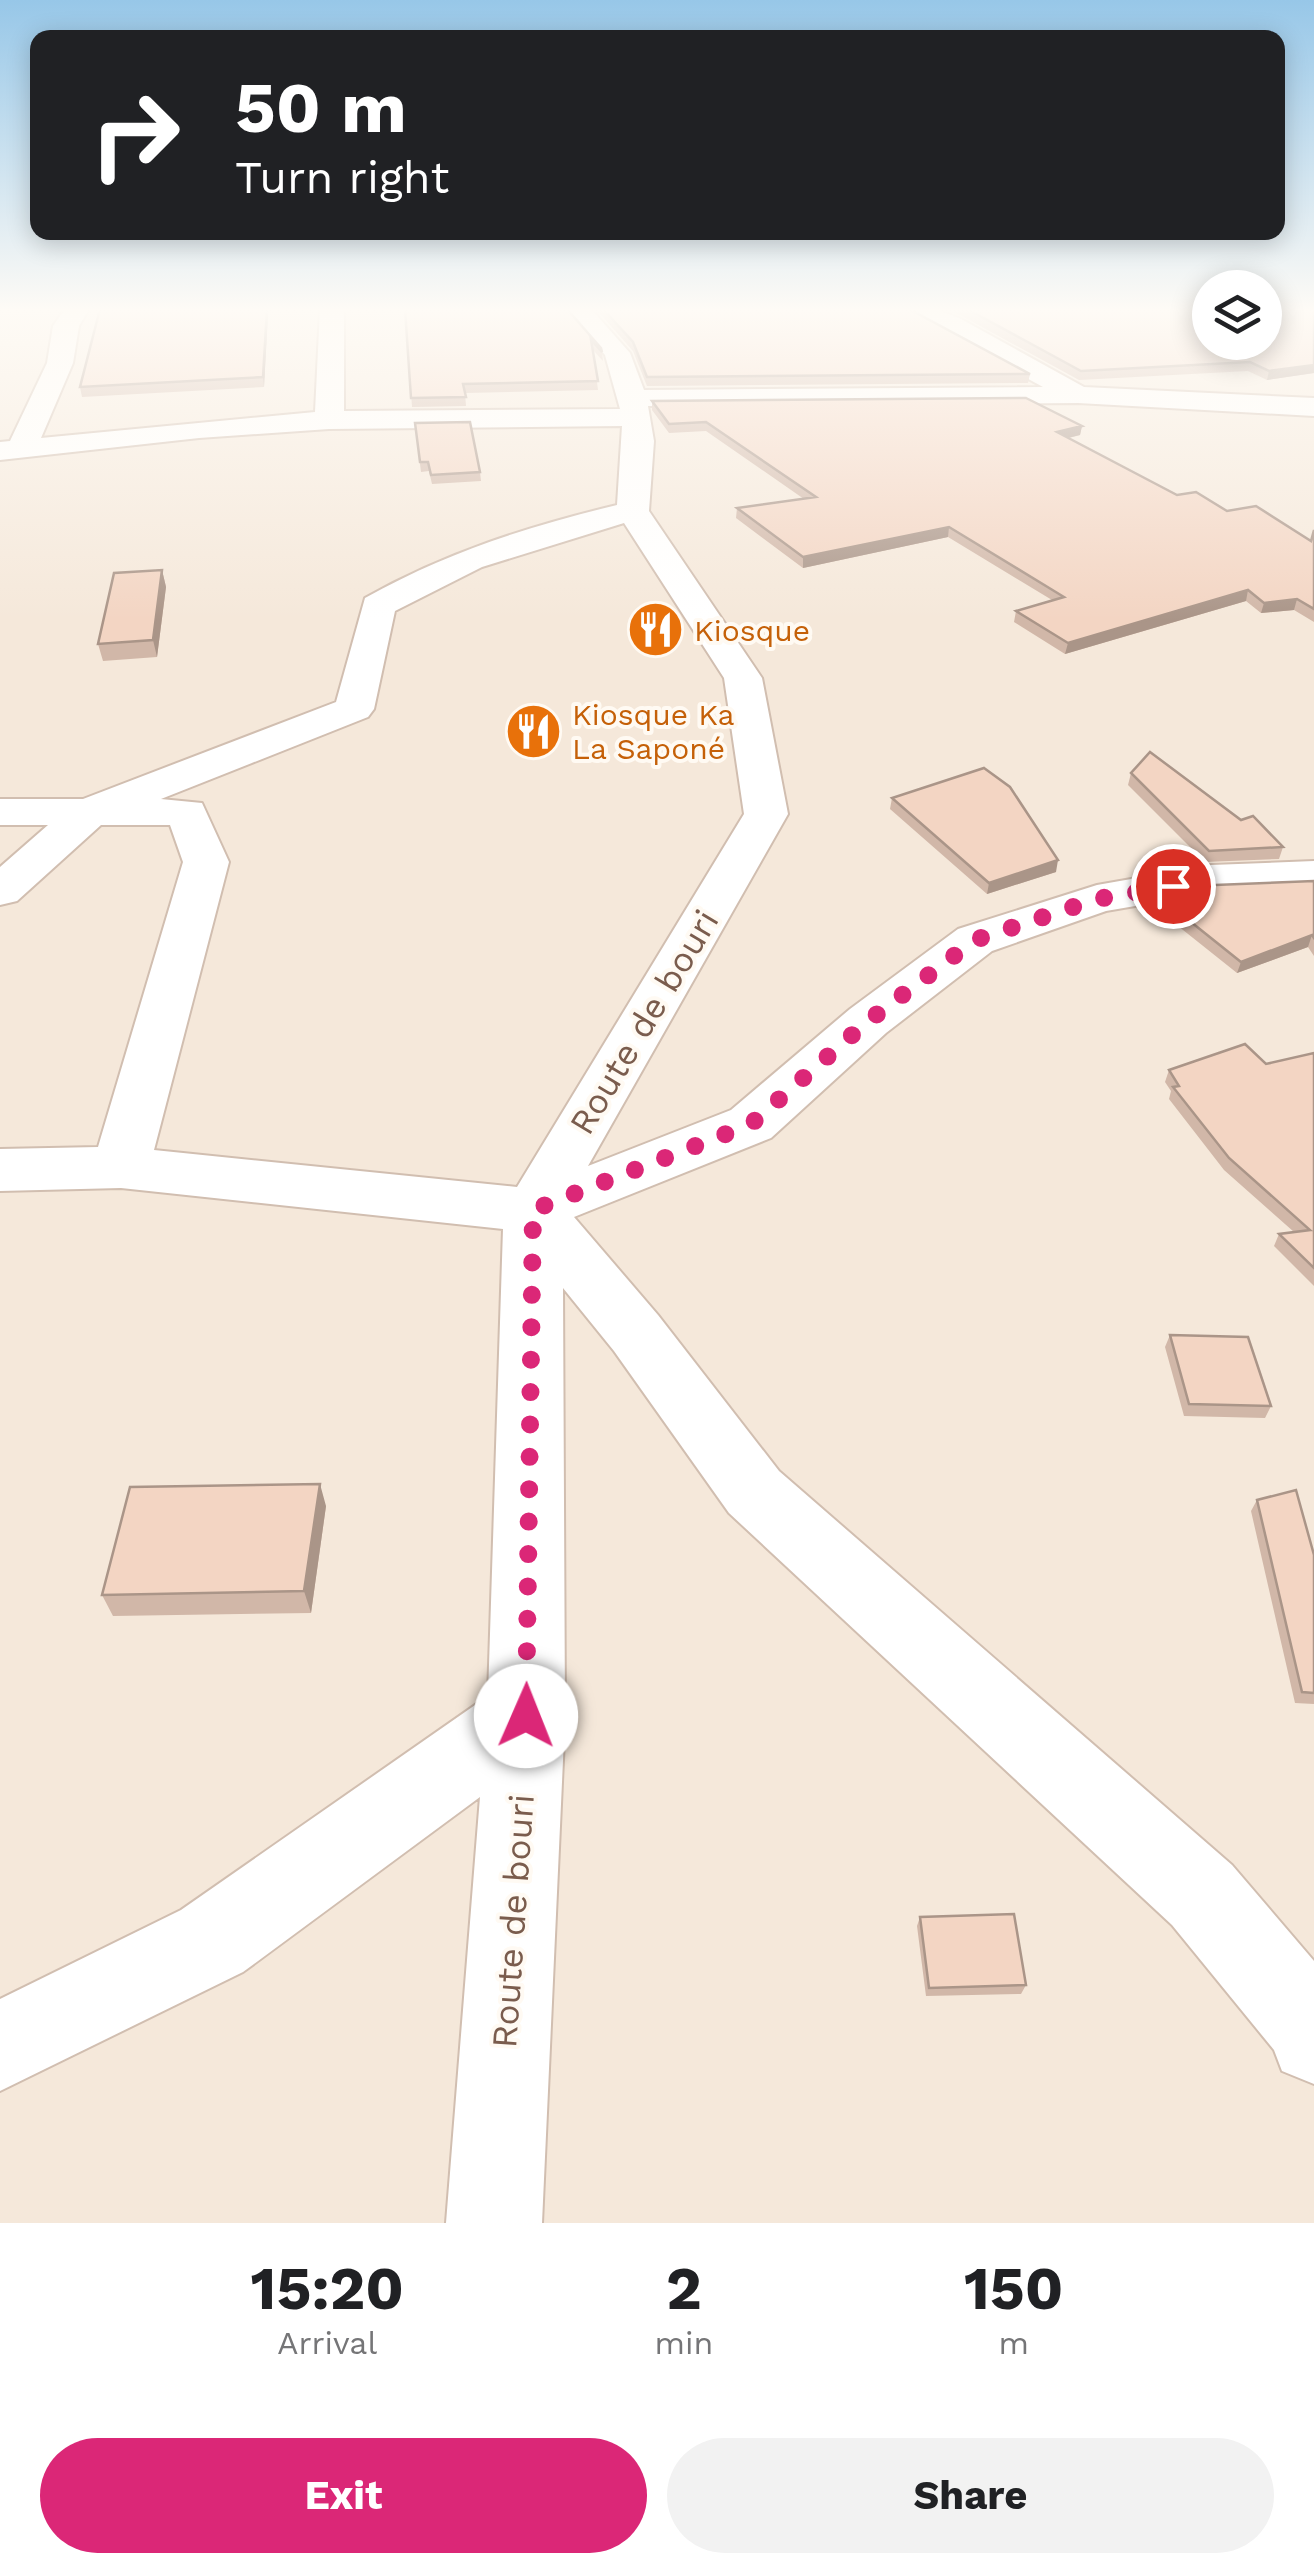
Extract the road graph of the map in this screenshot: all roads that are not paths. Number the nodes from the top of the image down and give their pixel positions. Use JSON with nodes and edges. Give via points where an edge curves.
{"nodes":[{"id":1,"x":31,"y":413,"type":"edge"},
{"id":2,"x":329,"y":413,"type":"edge"},
{"id":3,"x":514,"y":413,"type":"edge"},
{"id":4,"x":635,"y":413,"type":"edge"},
{"id":5,"x":329,"y":420,"type":"junction"},
{"id":6,"x":10,"y":450,"type":"edge"},
{"id":7,"x":632,"y":512,"type":"junction"},
{"id":8,"x":91,"y":811,"type":"junction"},
{"id":9,"x":0,"y":812,"type":"edge"},
{"id":10,"x":1314,"y":876,"type":"edge"},
{"id":11,"x":0,"y":891,"type":"edge"},
{"id":12,"x":122,"y":1167,"type":"junction"},
{"id":13,"x":0,"y":1170,"type":"edge"},
{"id":14,"x":533,"y":1210,"type":"junction"},
{"id":15,"x":526,"y":1716,"type":"junction"},
{"id":16,"x":1314,"y":2039,"type":"edge"},
{"id":17,"x":0,"y":2046,"type":"edge"},
{"id":18,"x":494,"y":2223,"type":"edge"}],
"edges":[{"from":1,"to":6,"type":"street"},
{"from":2,"to":5,"type":"street"},
{"from":3,"to":5,"type":"street"},
{"from":4,"to":7,"type":"street","via":[[639,440]]},
{"from":5,"to":6,"type":"street"},
{"from":7,"to":8,"type":"street","via":[[544,532],[426,576],[378,606],[354,709]]},
{"from":7,"to":14,"type":"street","name":"Route de bouri","via":[[743,678],[766,814]]},
{"from":8,"to":9,"type":"street"},
{"from":8,"to":11,"type":"street"},
{"from":8,"to":12,"type":"street","via":[[187,812],[206,862]]},
{"from":10,"to":14,"type":"street","via":[[1211,879],[1097,899],[975,940],[868,1021],[751,1124]]},
{"from":12,"to":13,"type":"street"},
{"from":12,"to":14,"type":"street"},
{"from":14,"to":15,"type":"street","name":"Route de bouri"},
{"from":14,"to":16,"type":"street","via":[[636,1333],[754,1492],[1202,1895],[1308,2022]]},
{"from":15,"to":17,"type":"street","via":[[212,1940]]},
{"from":15,"to":18,"type":"street","name":"Route de bouri"}]}
